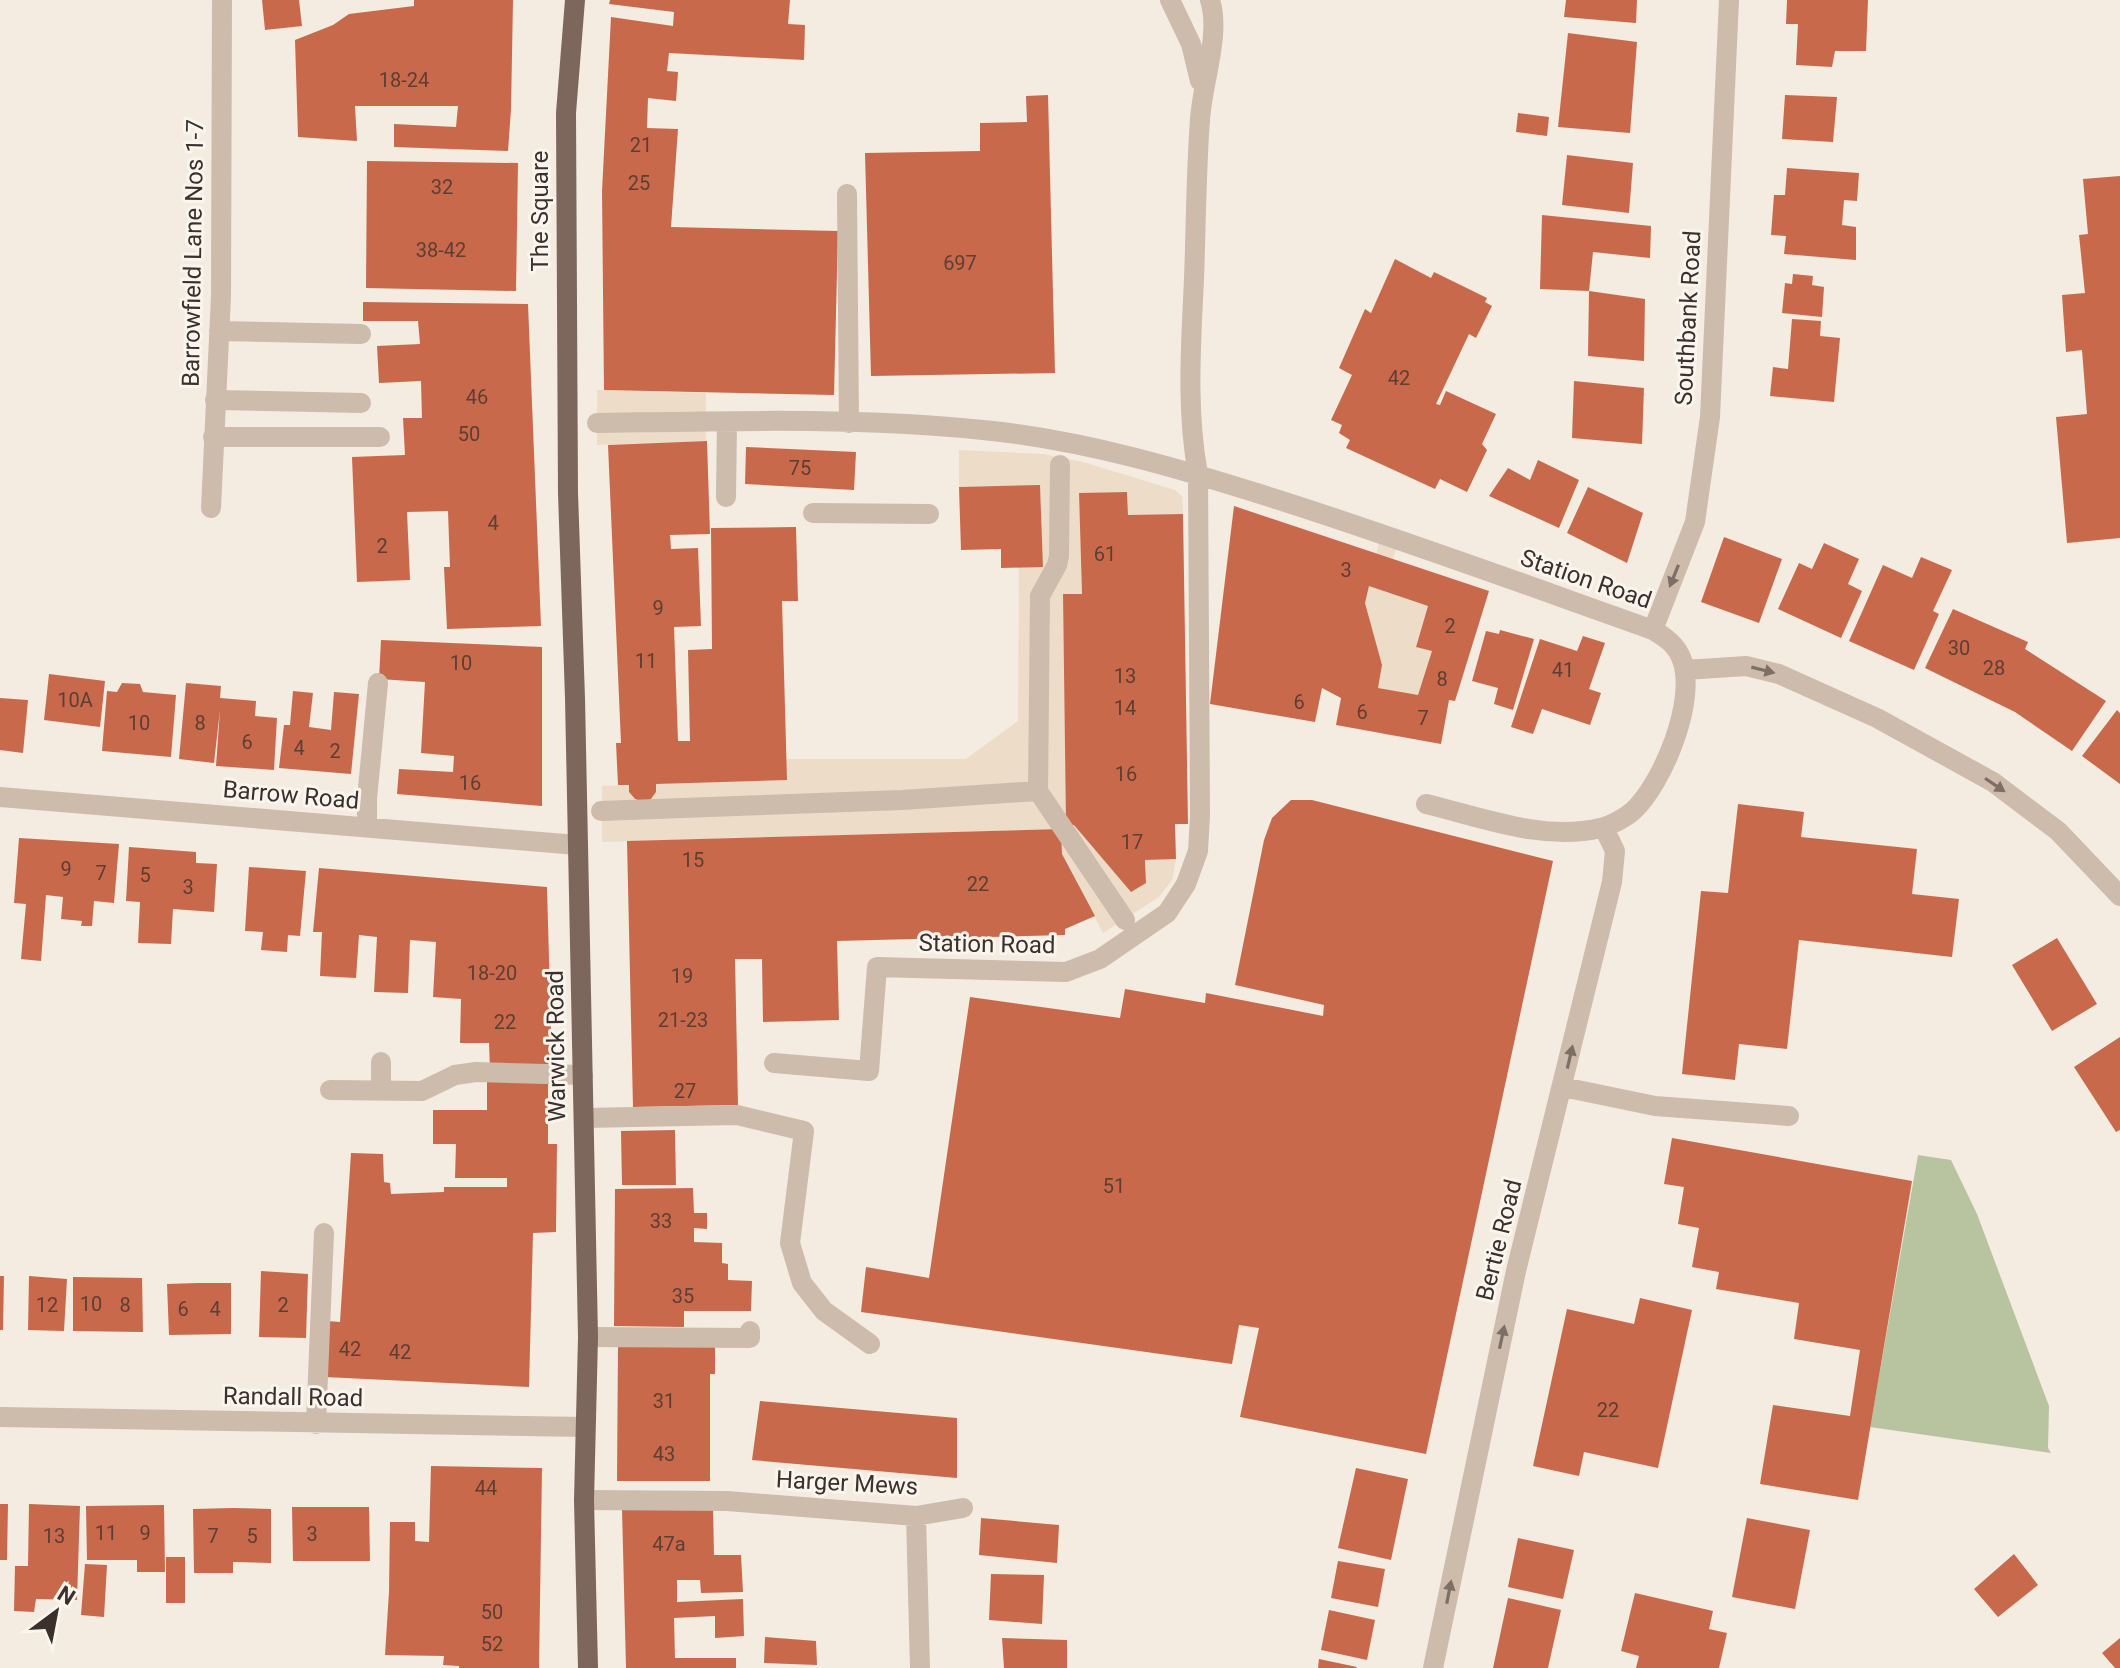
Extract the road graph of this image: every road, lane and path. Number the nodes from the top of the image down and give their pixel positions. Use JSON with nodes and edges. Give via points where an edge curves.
{"nodes":[{"id":1,"x":222,"y":0,"type":"edge"},
{"id":2,"x":575,"y":0,"type":"edge"},
{"id":3,"x":1170,"y":0,"type":"edge"},
{"id":4,"x":1210,"y":0,"type":"edge"},
{"id":5,"x":1729,"y":0,"type":"edge"},
{"id":6,"x":1201,"y":96,"type":"junction"},
{"id":7,"x":847,"y":194,"type":"dead end"},
{"id":8,"x":219,"y":331,"type":"junction"},
{"id":9,"x":361,"y":334,"type":"dead end"},
{"id":10,"x":215,"y":400,"type":"junction"},
{"id":11,"x":361,"y":403,"type":"dead end"},
{"id":12,"x":727,"y":422,"type":"junction"},
{"id":13,"x":567,"y":423,"type":"joint"},
{"id":14,"x":597,"y":423,"type":"dead end"},
{"id":15,"x":849,"y":423,"type":"junction"},
{"id":16,"x":213,"y":437,"type":"junction"},
{"id":17,"x":380,"y":437,"type":"dead end"},
{"id":18,"x":1060,"y":465,"type":"dead end"},
{"id":19,"x":1198,"y":474,"type":"junction"},
{"id":20,"x":726,"y":497,"type":"dead end"},
{"id":21,"x":211,"y":508,"type":"dead end"},
{"id":22,"x":813,"y":513,"type":"dead end"},
{"id":23,"x":929,"y":514,"type":"dead end"},
{"id":24,"x":1653,"y":630,"type":"junction"},
{"id":25,"x":1685,"y":670,"type":"junction"},
{"id":26,"x":378,"y":683,"type":"dead end"},
{"id":27,"x":1038,"y":791,"type":"junction"},
{"id":28,"x":0,"y":797,"type":"edge"},
{"id":29,"x":1426,"y":804,"type":"dead end"},
{"id":30,"x":601,"y":811,"type":"dead end"},
{"id":31,"x":367,"y":828,"type":"junction"},
{"id":32,"x":1604,"y":828,"type":"junction"},
{"id":33,"x":577,"y":845,"type":"junction"},
{"id":34,"x":2120,"y":896,"type":"edge"},
{"id":35,"x":1125,"y":920,"type":"dead end"},
{"id":36,"x":381,"y":1062,"type":"dead end"},
{"id":37,"x":774,"y":1063,"type":"dead end"},
{"id":38,"x":583,"y":1075,"type":"junction"},
{"id":39,"x":1563,"y":1087,"type":"junction"},
{"id":40,"x":330,"y":1090,"type":"dead end"},
{"id":41,"x":381,"y":1091,"type":"junction"},
{"id":42,"x":1789,"y":1116,"type":"dead end"},
{"id":43,"x":584,"y":1118,"type":"junction"},
{"id":44,"x":324,"y":1233,"type":"dead end"},
{"id":45,"x":750,"y":1331,"type":"dead end"},
{"id":46,"x":588,"y":1337,"type":"junction"},
{"id":47,"x":870,"y":1344,"type":"dead end"},
{"id":48,"x":0,"y":1417,"type":"edge"},
{"id":49,"x":316,"y":1424,"type":"junction"},
{"id":50,"x":585,"y":1427,"type":"junction"},
{"id":51,"x":584,"y":1500,"type":"junction"},
{"id":52,"x":963,"y":1508,"type":"dead end"},
{"id":53,"x":916,"y":1516,"type":"junction"},
{"id":54,"x":588,"y":1668,"type":"edge"},
{"id":55,"x":920,"y":1668,"type":"edge"},
{"id":56,"x":1433,"y":1668,"type":"edge"}],
"edges":[{"from":1,"to":8,"type":"street","name":"Barrowfield Lane Nos 1-7"},
{"from":2,"to":13,"type":"main road","name":"The Square","via":[[566,113]]},
{"from":3,"to":6,"type":"street","via":[[1199,69]]},
{"from":4,"to":6,"type":"street","via":[[1214,27]]},
{"from":5,"to":24,"type":"street","name":"Southbank Road","one_way":true,"via":[[1710,417],[1695,522]]},
{"from":6,"to":19,"type":"street","via":[[1191,371]]},
{"from":7,"to":15,"type":"street"},
{"from":8,"to":9,"type":"street"},
{"from":8,"to":10,"type":"street","name":"Barrowfield Lane Nos 1-7"},
{"from":10,"to":11,"type":"street"},
{"from":10,"to":16,"type":"street","name":"Barrowfield Lane Nos 1-7"},
{"from":12,"to":14,"type":"street","name":"Station Road"},
{"from":12,"to":15,"type":"street","name":"Station Road"},
{"from":12,"to":20,"type":"street"},
{"from":13,"to":33,"type":"main road","name":"Warwick Road"},
{"from":15,"to":19,"type":"street","name":"Station Road","via":[[984,430],[1063,442]]},
{"from":16,"to":17,"type":"street"},
{"from":16,"to":21,"type":"street","name":"Barrowfield Lane Nos 1-7"},
{"from":18,"to":27,"type":"street","via":[[1059,556],[1040,596]]},
{"from":19,"to":24,"type":"street","name":"Station Road"},
{"from":19,"to":37,"type":"street","name":"Station Road","via":[[1200,835],[1193,868],[1167,913],[1112,952],[1066,972],[877,967],[869,1071]]},
{"from":22,"to":23,"type":"street"},
{"from":24,"to":25,"type":"street","name":"Station Road","via":[[1675,646]]},
{"from":25,"to":32,"type":"street","via":[[1683,714],[1655,783],[1632,813]]},
{"from":25,"to":34,"type":"street","one_way":true,"via":[[1746,666],[1779,674],[1877,718],[1993,782],[2058,831]]},
{"from":26,"to":31,"type":"street"},
{"from":27,"to":30,"type":"street"},
{"from":27,"to":35,"type":"street"},
{"from":28,"to":31,"type":"street","name":"Barrow Road"},
{"from":29,"to":32,"type":"street","via":[[1566,835]]},
{"from":31,"to":33,"type":"street","name":"Barrow Road"},
{"from":39,"to":32,"type":"street","name":"Bertie Road","one_way":true,"via":[[1612,882],[1615,851]]},
{"from":33,"to":38,"type":"main road","name":"Warwick Road"},
{"from":36,"to":41,"type":"street"},
{"from":38,"to":41,"type":"street","via":[[476,1072],[455,1075],[422,1091]]},
{"from":38,"to":43,"type":"main road","name":"Warwick Road"},
{"from":39,"to":42,"type":"street","via":[[1655,1106]]},
{"from":56,"to":39,"type":"street","name":"Bertie Road","one_way":true,"via":[[1516,1271]]},
{"from":40,"to":41,"type":"street"},
{"from":43,"to":46,"type":"main road","name":"Warwick Road"},
{"from":43,"to":47,"type":"street","via":[[737,1115],[804,1131],[790,1243],[802,1283],[824,1311]]},
{"from":44,"to":49,"type":"street"},
{"from":45,"to":46,"type":"street","via":[[750,1338]]},
{"from":46,"to":50,"type":"main road","name":"Warwick Road"},
{"from":48,"to":49,"type":"street","name":"Randall Road"},
{"from":49,"to":50,"type":"street","name":"Randall Road"},
{"from":50,"to":51,"type":"main road","name":"Warwick Road"},
{"from":51,"to":53,"type":"street","name":"Harger Mews","via":[[727,1501]]},
{"from":51,"to":54,"type":"main road","name":"Warwick Road"},
{"from":52,"to":53,"type":"street","name":"Harger Mews"},
{"from":53,"to":55,"type":"street"}]}
